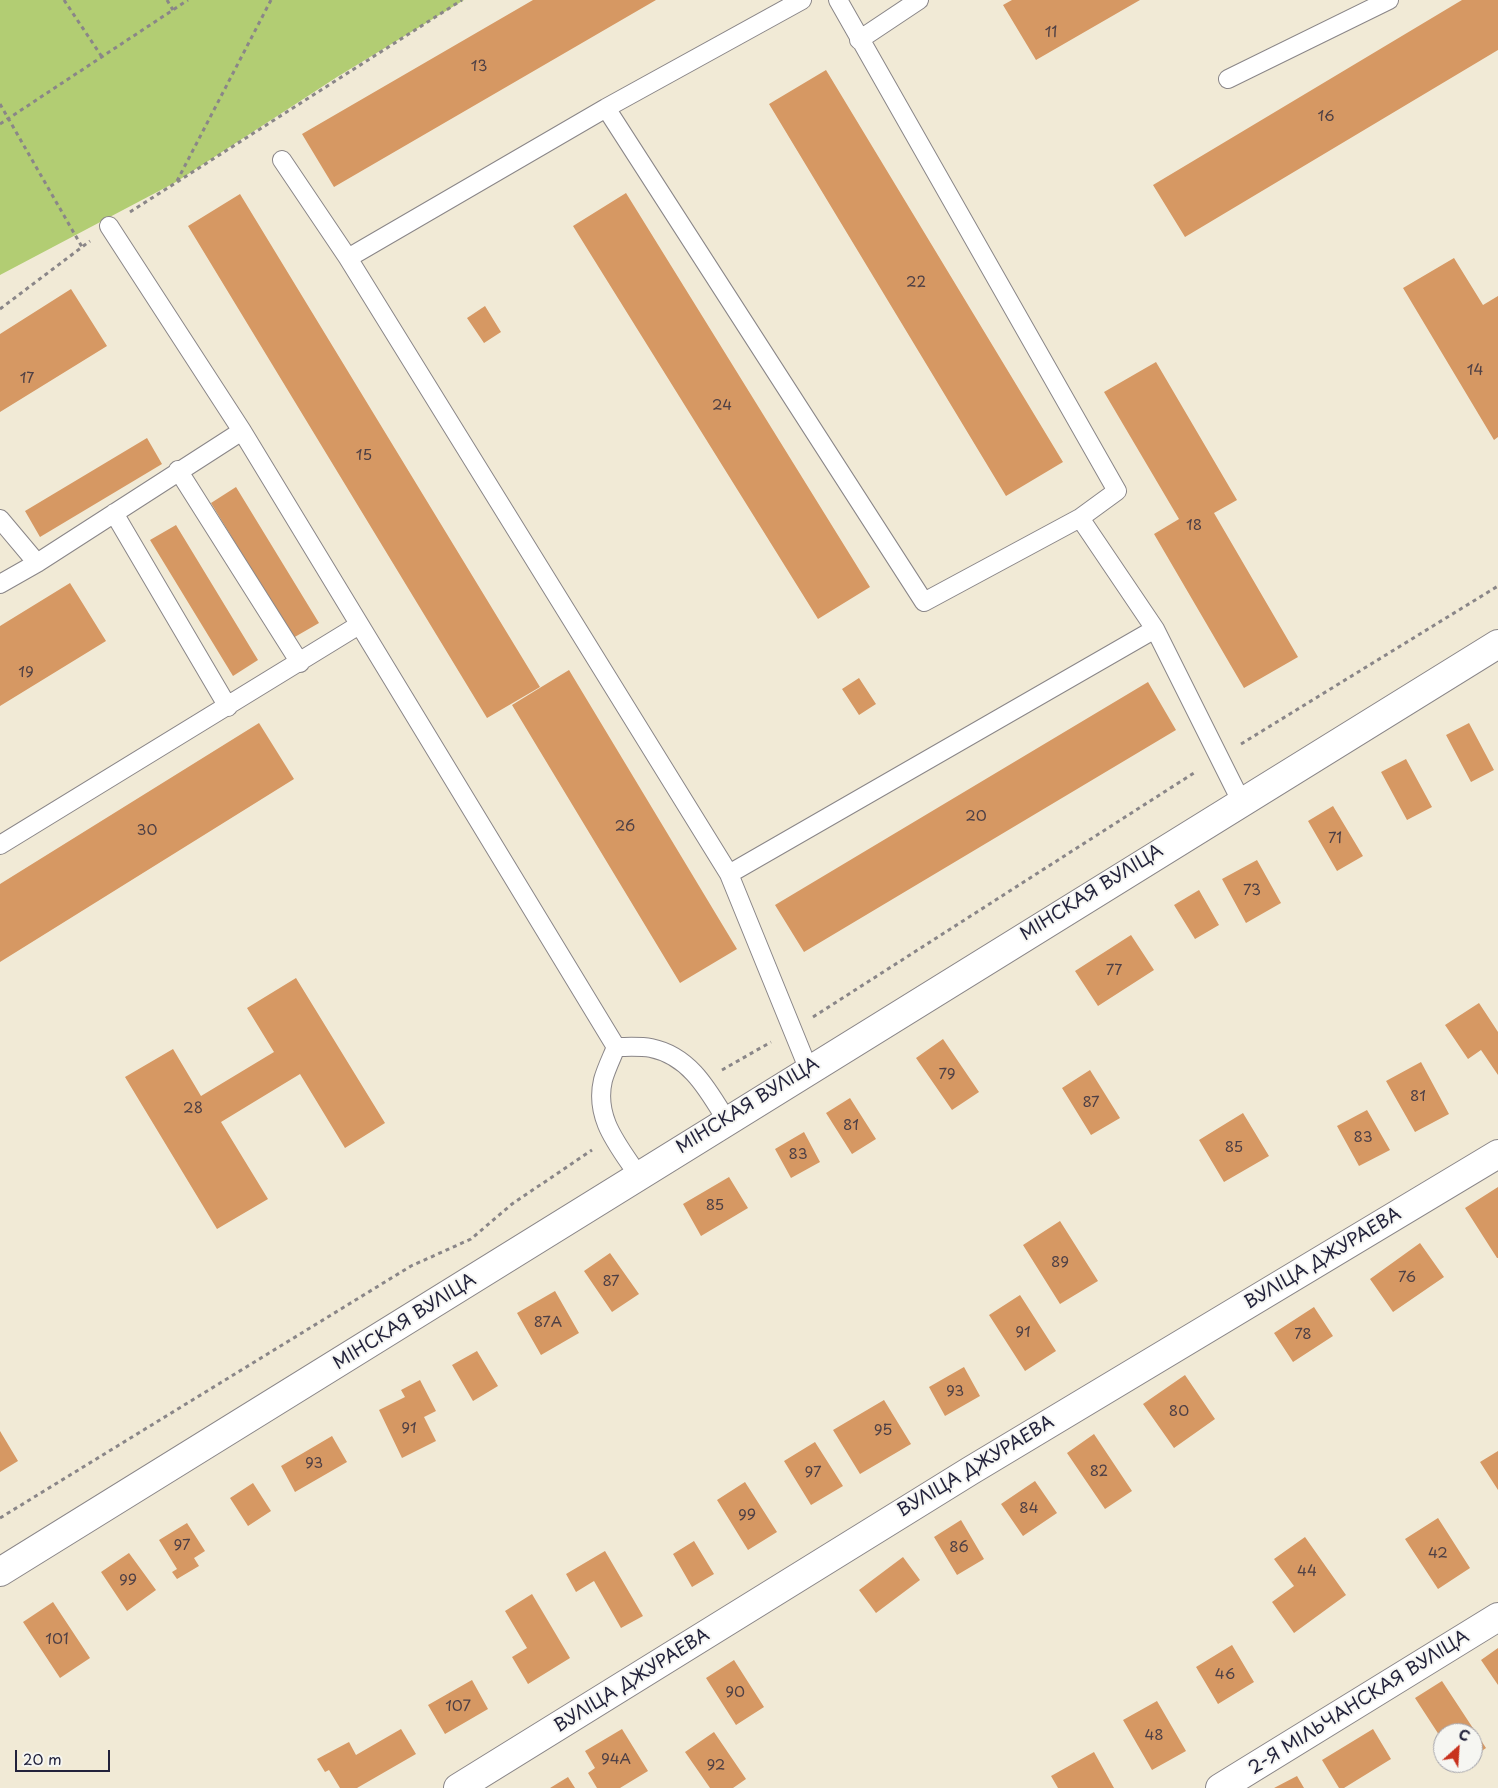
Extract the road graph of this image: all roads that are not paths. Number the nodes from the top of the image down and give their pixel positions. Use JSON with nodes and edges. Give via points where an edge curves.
{"nodes":[{"id":1,"x":802,"y":0,"type":"edge"},
{"id":2,"x":838,"y":0,"type":"edge"},
{"id":3,"x":919,"y":0,"type":"edge"},
{"id":4,"x":1389,"y":0,"type":"edge"},
{"id":5,"x":859,"y":40,"type":"junction"},
{"id":6,"x":1228,"y":80,"type":"dead end"},
{"id":7,"x":606,"y":108,"type":"junction"},
{"id":8,"x":282,"y":160,"type":"dead end"},
{"id":9,"x":109,"y":226,"type":"road end"},
{"id":10,"x":348,"y":258,"type":"junction"},
{"id":11,"x":242,"y":431,"type":"junction"},
{"id":12,"x":178,"y":470,"type":"junction"},
{"id":13,"x":114,"y":513,"type":"junction"},
{"id":14,"x":1080,"y":518,"type":"junction"},
{"id":15,"x":0,"y":519,"type":"edge"},
{"id":16,"x":37,"y":563,"type":"junction"},
{"id":17,"x":0,"y":584,"type":"edge"},
{"id":18,"x":359,"y":625,"type":"junction"},
{"id":19,"x":1155,"y":629,"type":"junction"},
{"id":20,"x":1498,"y":644,"type":"edge"},
{"id":21,"x":300,"y":663,"type":"junction"},
{"id":22,"x":228,"y":707,"type":"junction"},
{"id":23,"x":1241,"y":801,"type":"junction"},
{"id":24,"x":0,"y":845,"type":"edge"},
{"id":25,"x":729,"y":874,"type":"junction"},
{"id":26,"x":616,"y":1047,"type":"junction"},
{"id":27,"x":808,"y":1068,"type":"junction"},
{"id":28,"x":727,"y":1121,"type":"junction"},
{"id":29,"x":1498,"y":1154,"type":"edge"},
{"id":30,"x":638,"y":1175,"type":"junction"},
{"id":31,"x":0,"y":1572,"type":"edge"},
{"id":32,"x":1498,"y":1617,"type":"edge"},
{"id":33,"x":458,"y":1788,"type":"edge"},
{"id":34,"x":1220,"y":1788,"type":"edge"}],
"edges":[{"from":1,"to":7,"type":"lane"},
{"from":2,"to":5,"type":"lane"},
{"from":3,"to":5,"type":"lane"},
{"from":4,"to":6,"type":"lane"},
{"from":5,"to":14,"type":"lane","via":[[1117,491]]},
{"from":7,"to":10,"type":"lane"},
{"from":7,"to":14,"type":"lane","via":[[924,602]]},
{"from":8,"to":10,"type":"lane"},
{"from":9,"to":11,"type":"lane"},
{"from":10,"to":25,"type":"lane"},
{"from":11,"to":12,"type":"lane"},
{"from":11,"to":18,"type":"lane"},
{"from":12,"to":13,"type":"lane"},
{"from":12,"to":21,"type":"lane"},
{"from":13,"to":16,"type":"lane"},
{"from":13,"to":22,"type":"lane"},
{"from":14,"to":19,"type":"lane"},
{"from":15,"to":16,"type":"lane"},
{"from":16,"to":17,"type":"lane"},
{"from":18,"to":21,"type":"lane"},
{"from":18,"to":26,"type":"lane"},
{"from":19,"to":23,"type":"lane"},
{"from":19,"to":25,"type":"lane"},
{"from":20,"to":23,"type":"street","name":"МІНСКАЯ ВУЛІЦА"},
{"from":21,"to":22,"type":"lane"},
{"from":22,"to":24,"type":"lane"},
{"from":23,"to":27,"type":"street","name":"МІНСКАЯ ВУЛІЦА"},
{"from":25,"to":27,"type":"lane"},
{"from":26,"to":28,"type":"lane","via":[[652,1048],[683,1061],[703,1081]]},
{"from":26,"to":30,"type":"lane","via":[[603,1080],[601,1110],[612,1136]]},
{"from":27,"to":28,"type":"street","name":"МІНСКАЯ ВУЛІЦА"},
{"from":28,"to":30,"type":"street","name":"МІНСКАЯ ВУЛІЦА"},
{"from":29,"to":33,"type":"street","name":"ВУЛІЦА ДЖУРАЕВА","via":[[953,1481]]},
{"from":30,"to":31,"type":"street","name":"МІНСКАЯ ВУЛІЦА"},
{"from":32,"to":34,"type":"street","name":"2-Я МІЛЬЧАНСКАЯ ВУЛІЦА"}]}
